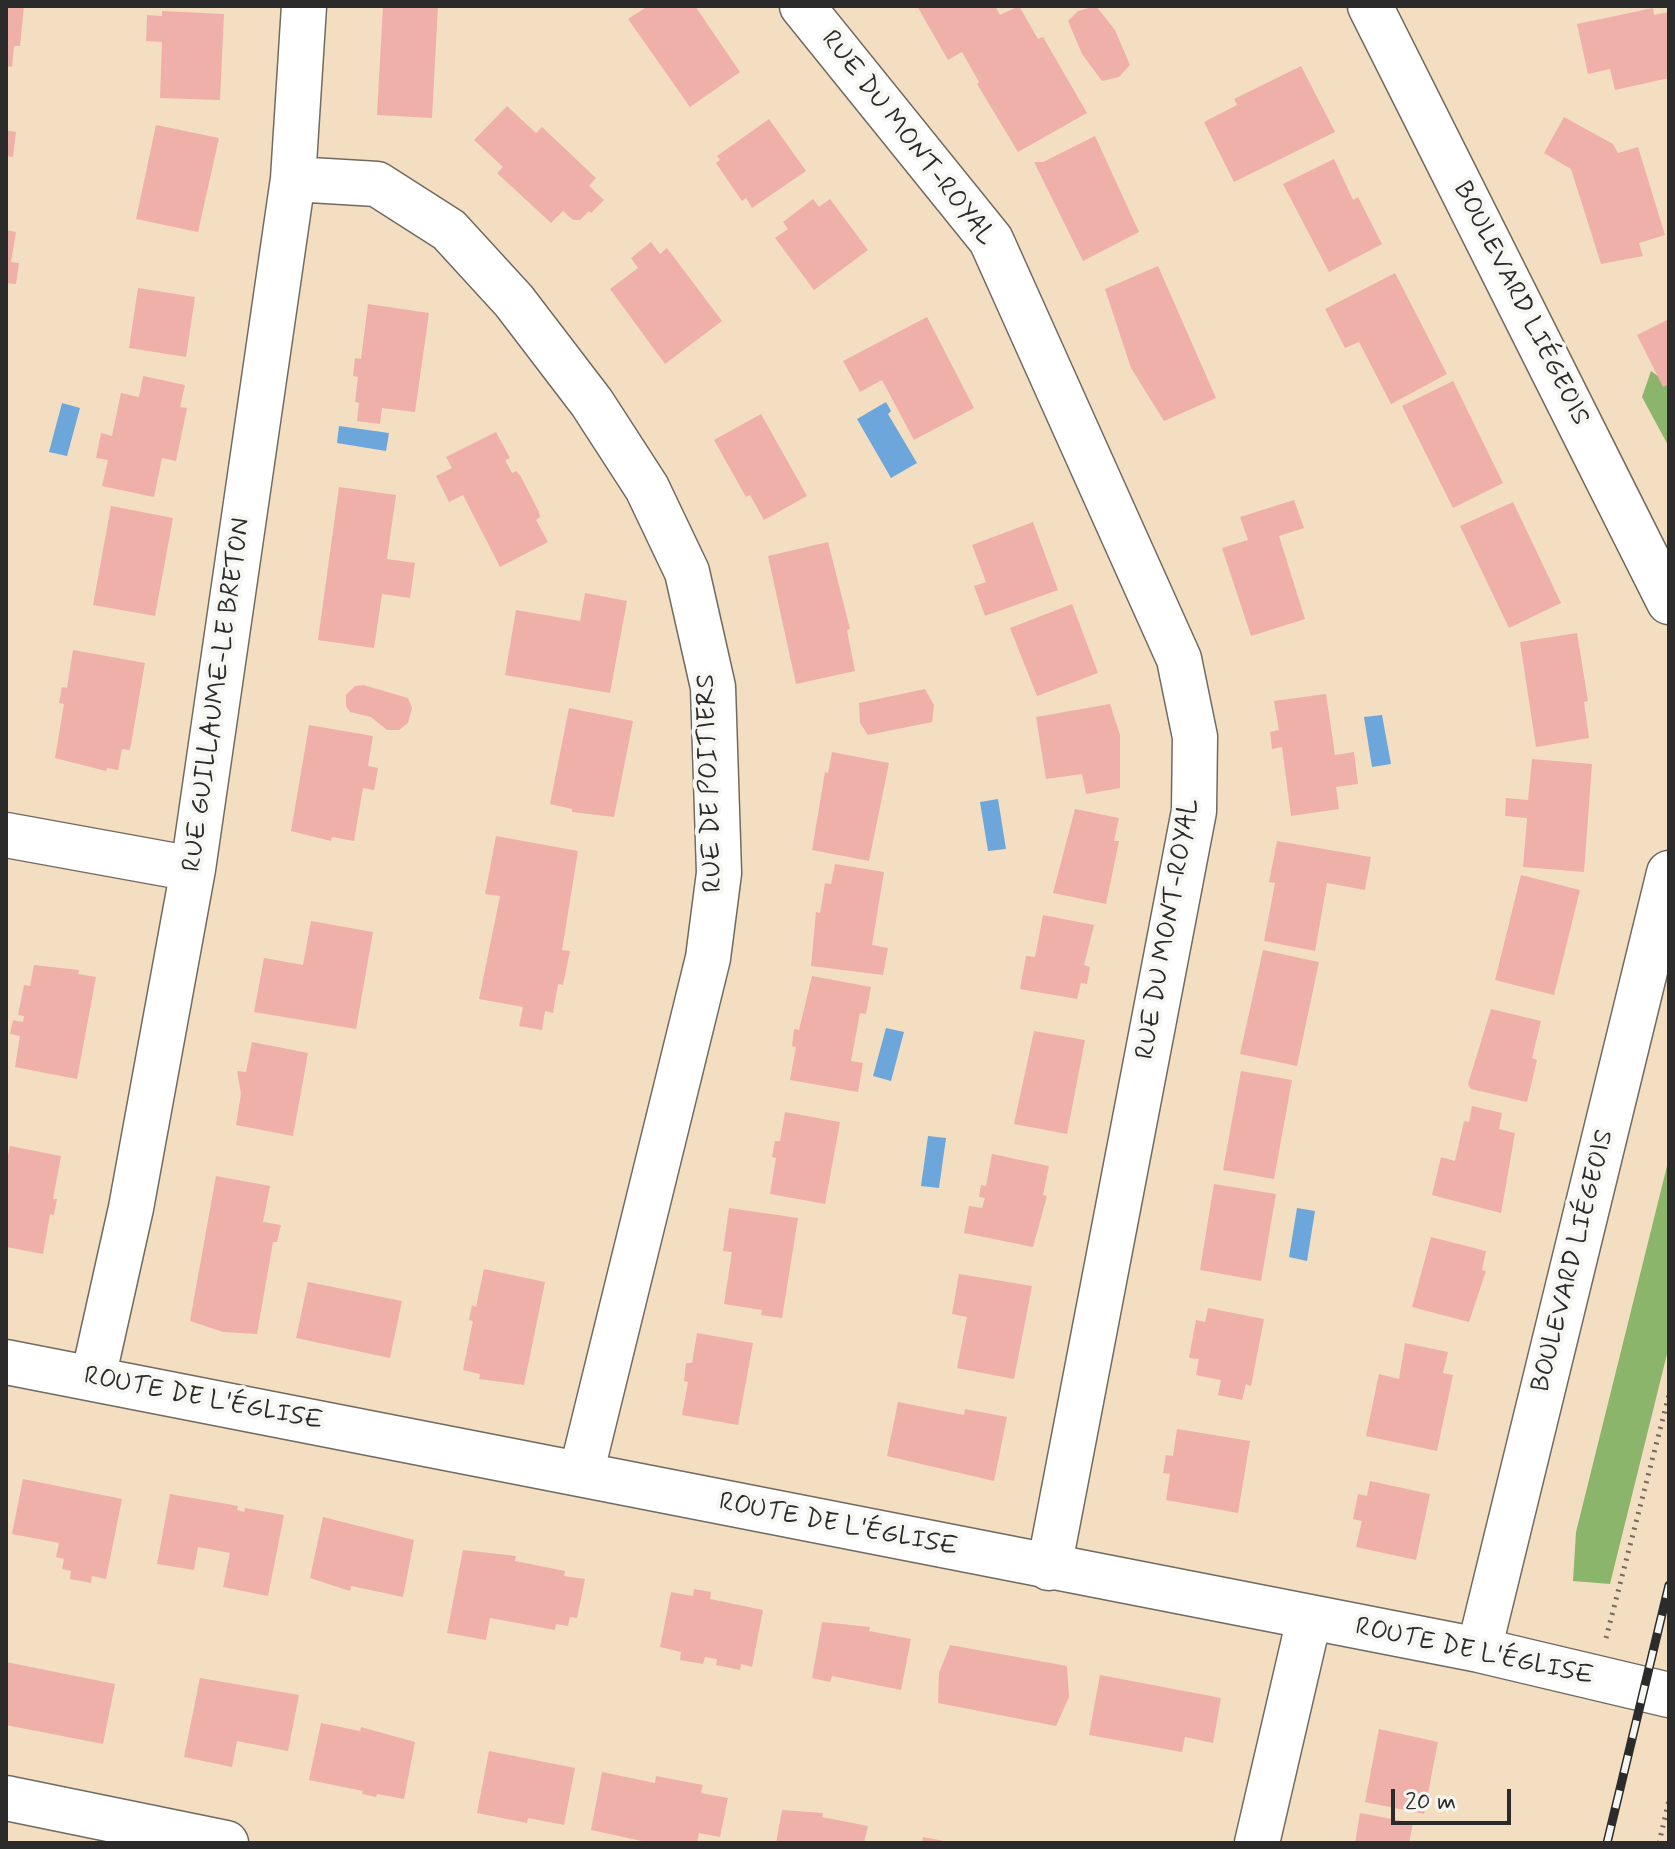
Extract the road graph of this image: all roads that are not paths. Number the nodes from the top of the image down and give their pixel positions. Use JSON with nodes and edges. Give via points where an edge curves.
{"nodes":[{"id":1,"x":304,"y":6,"type":"edge"},
{"id":2,"x":802,"y":6,"type":"edge"},
{"id":3,"x":1370,"y":6,"type":"edge"},
{"id":4,"x":293,"y":179,"type":"junction"},
{"id":5,"x":1669,"y":602,"type":"edge"},
{"id":6,"x":6,"y":835,"type":"edge"},
{"id":7,"x":193,"y":869,"type":"junction"},
{"id":8,"x":1669,"y":873,"type":"edge"},
{"id":9,"x":6,"y":1362,"type":"edge"},
{"id":10,"x":93,"y":1378,"type":"junction"},
{"id":11,"x":581,"y":1474,"type":"junction"},
{"id":12,"x":1049,"y":1568,"type":"junction"},
{"id":13,"x":1309,"y":1619,"type":"junction"},
{"id":14,"x":1479,"y":1650,"type":"junction"},
{"id":15,"x":1669,"y":1695,"type":"edge"},
{"id":16,"x":6,"y":1798,"type":"edge"},
{"id":17,"x":226,"y":1843,"type":"edge"},
{"id":18,"x":1257,"y":1843,"type":"edge"}],
"edges":[{"from":1,"to":4,"type":"street","name":"RUE GUILLAUME-LE BRETON"},
{"from":2,"to":12,"type":"street","name":"RUE DU MONT-ROYAL","via":[[991,240],[1179,659],[1195,737],[1194,811]]},
{"from":3,"to":5,"type":"street","name":"BOULEVARD LIÉGEOIS"},
{"from":4,"to":7,"type":"street","name":"RUE GUILLAUME-LE BRETON"},
{"from":4,"to":11,"type":"street","name":"RUE DE POITIERS","via":[[377,184],[449,230],[514,301],[592,403],[647,488],[687,572],[713,687],[719,873],[708,958]]},
{"from":6,"to":7,"type":"street"},
{"from":7,"to":10,"type":"street","name":"RUE GUILLAUME-LE BRETON","via":[[131,1208]]},
{"from":8,"to":14,"type":"street","name":"BOULEVARD LIÉGEOIS"},
{"from":9,"to":10,"type":"street","name":"ROUTE DE L'ÉGLISE"},
{"from":10,"to":11,"type":"street","name":"ROUTE DE L'ÉGLISE"},
{"from":11,"to":12,"type":"street","name":"ROUTE DE L'ÉGLISE"},
{"from":12,"to":13,"type":"street","name":"ROUTE DE L'ÉGLISE"},
{"from":13,"to":14,"type":"street","name":"ROUTE DE L'ÉGLISE"},
{"from":13,"to":18,"type":"street"},
{"from":14,"to":15,"type":"street","name":"ROUTE DE L'ÉGLISE"},
{"from":16,"to":17,"type":"street"}]}
